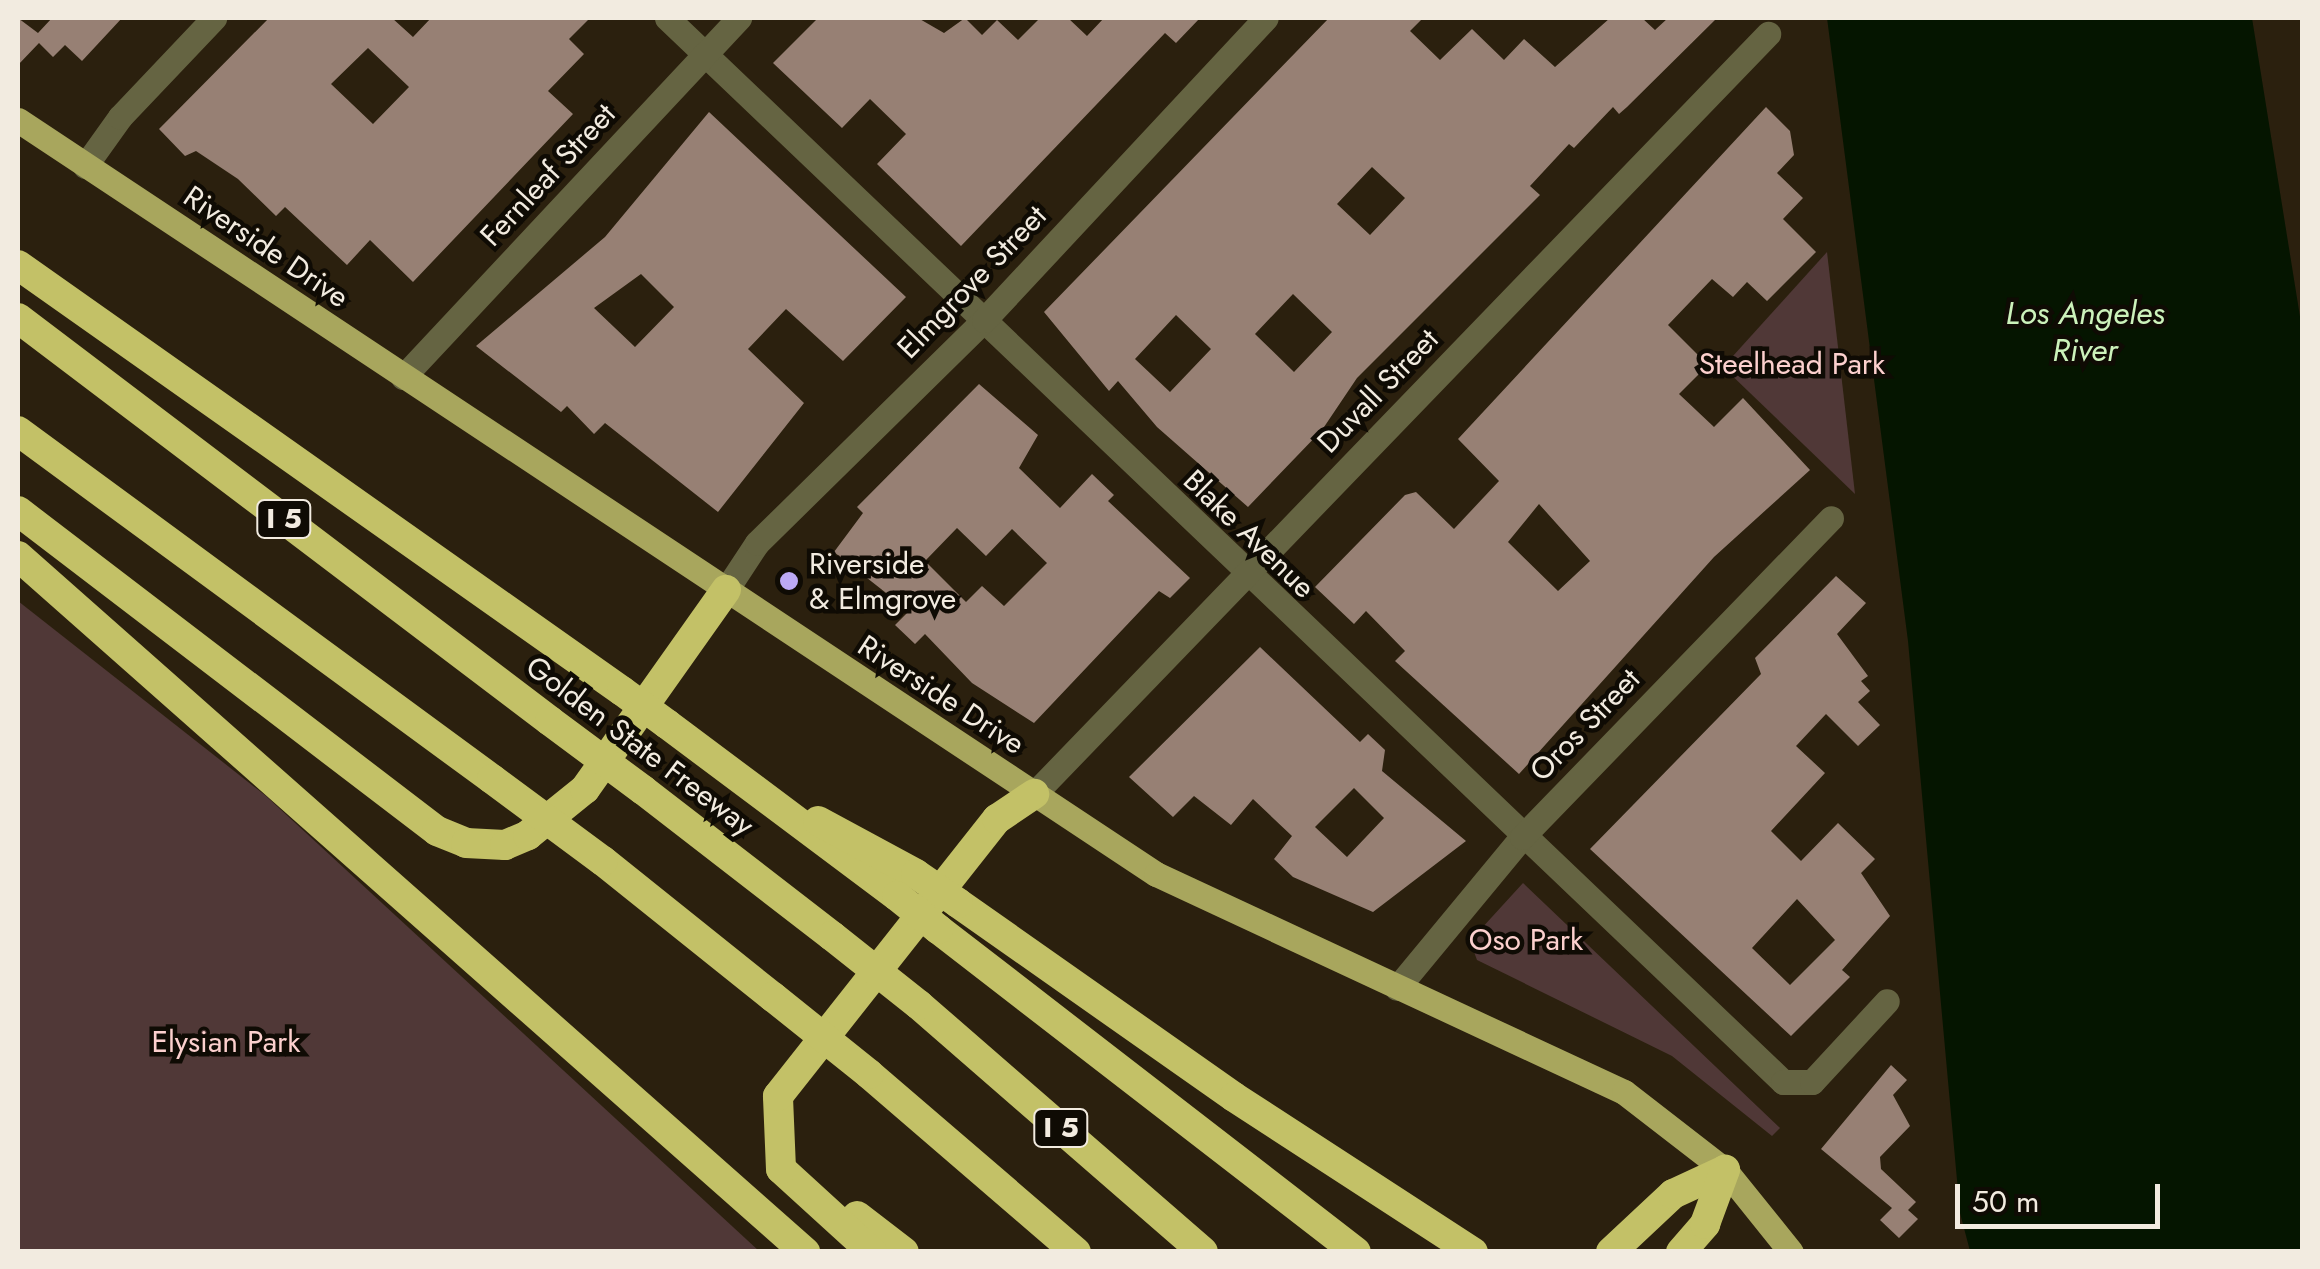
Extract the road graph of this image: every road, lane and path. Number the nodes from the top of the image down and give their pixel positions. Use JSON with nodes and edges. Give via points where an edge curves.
{"nodes":[{"id":1,"x":214,"y":18,"type":"edge"},
{"id":2,"x":668,"y":18,"type":"edge"},
{"id":3,"x":739,"y":18,"type":"edge"},
{"id":4,"x":1266,"y":18,"type":"edge"},
{"id":5,"x":1768,"y":34,"type":"dead end"},
{"id":6,"x":705,"y":54,"type":"junction"},
{"id":7,"x":18,"y":120,"type":"edge"},
{"id":8,"x":85,"y":166,"type":"junction"},
{"id":9,"x":18,"y":266,"type":"edge"},
{"id":10,"x":18,"y":318,"type":"edge"},
{"id":11,"x":984,"y":320,"type":"junction"},
{"id":12,"x":403,"y":376,"type":"junction"},
{"id":13,"x":18,"y":432,"type":"edge"},
{"id":14,"x":18,"y":511,"type":"edge"},
{"id":15,"x":1831,"y":518,"type":"dead end"},
{"id":16,"x":18,"y":556,"type":"edge"},
{"id":17,"x":1244,"y":576,"type":"junction"},
{"id":18,"x":726,"y":590,"type":"junction"},
{"id":19,"x":1034,"y":794,"type":"junction"},
{"id":20,"x":1522,"y":836,"type":"junction"},
{"id":21,"x":906,"y":885,"type":"junction"},
{"id":22,"x":1397,"y":988,"type":"junction"},
{"id":23,"x":1887,"y":1001,"type":"dead end"},
{"id":24,"x":777,"y":1144,"type":"junction"},
{"id":25,"x":1726,"y":1170,"type":"junction"},
{"id":26,"x":805,"y":1252,"type":"edge"},
{"id":27,"x":872,"y":1252,"type":"edge"},
{"id":28,"x":904,"y":1252,"type":"edge"},
{"id":29,"x":1076,"y":1252,"type":"edge"},
{"id":30,"x":1203,"y":1252,"type":"edge"},
{"id":31,"x":1356,"y":1252,"type":"edge"},
{"id":32,"x":1473,"y":1252,"type":"edge"},
{"id":33,"x":1612,"y":1252,"type":"edge"},
{"id":34,"x":1681,"y":1252,"type":"edge"},
{"id":35,"x":1791,"y":1252,"type":"edge"}],
"edges":[{"from":1,"to":8,"type":"street","via":[[120,116]]},
{"from":2,"to":6,"type":"street","name":"Blake Avenue"},
{"from":3,"to":6,"type":"street","name":"Fernleaf Street"},
{"from":4,"to":11,"type":"street","name":"Elmgrove Street"},
{"from":5,"to":17,"type":"street","name":"Duvall Street"},
{"from":6,"to":11,"type":"street","name":"Blake Avenue"},
{"from":6,"to":12,"type":"street","name":"Fernleaf Street"},
{"from":7,"to":8,"type":"main road","name":"Riverside Drive"},
{"from":8,"to":12,"type":"main road","name":"Riverside Drive"},
{"from":9,"to":21,"type":"highway","bridge":true,"via":[[772,800]]},
{"from":10,"to":30,"type":"highway","name":"Golden State Freeway","number":"I 5","bridge":true,"via":[[832,936]]},
{"from":11,"to":17,"type":"street","name":"Blake Avenue"},
{"from":11,"to":18,"type":"street","name":"Elmgrove Street","via":[[756,542]]},
{"from":12,"to":18,"type":"main road","name":"Riverside Drive"},
{"from":13,"to":29,"type":"highway","bridge":true,"via":[[603,861],[870,1074]]},
{"from":14,"to":18,"type":"highway","via":[[437,831],[466,844],[506,845],[528,835],[585,789]]},
{"from":15,"to":20,"type":"street","name":"Oros Street"},
{"from":16,"to":26,"type":"highway"},
{"from":17,"to":19,"type":"street","name":"Duvall Street"},
{"from":17,"to":20,"type":"street","name":"Blake Avenue"},
{"from":18,"to":19,"type":"main road","name":"Riverside Drive"},
{"from":19,"to":22,"type":"main road","name":"Riverside Drive","via":[[1238,918]]},
{"from":19,"to":24,"type":"highway","via":[[997,819],[785,1081],[774,1112]]},
{"from":20,"to":22,"type":"street","name":"Oros Street"},
{"from":20,"to":23,"type":"street","name":"Blake Avenue","via":[[1794,1086],[1812,1082]]},
{"from":21,"to":31,"type":"highway","bridge":true,"via":[[938,929]]},
{"from":21,"to":32,"type":"highway","bridge":true,"via":[[958,903],[1234,1098]]},
{"from":22,"to":25,"type":"main road","name":"Riverside Drive","via":[[1572,1063],[1675,1126]]},
{"from":24,"to":27,"type":"highway","via":[[782,1169]]},
{"from":24,"to":28,"type":"highway"},
{"from":25,"to":33,"type":"highway","via":[[1673,1194]]},
{"from":25,"to":34,"type":"highway","via":[[1705,1224]]},
{"from":25,"to":35,"type":"main road","name":"Riverside Drive"}]}
